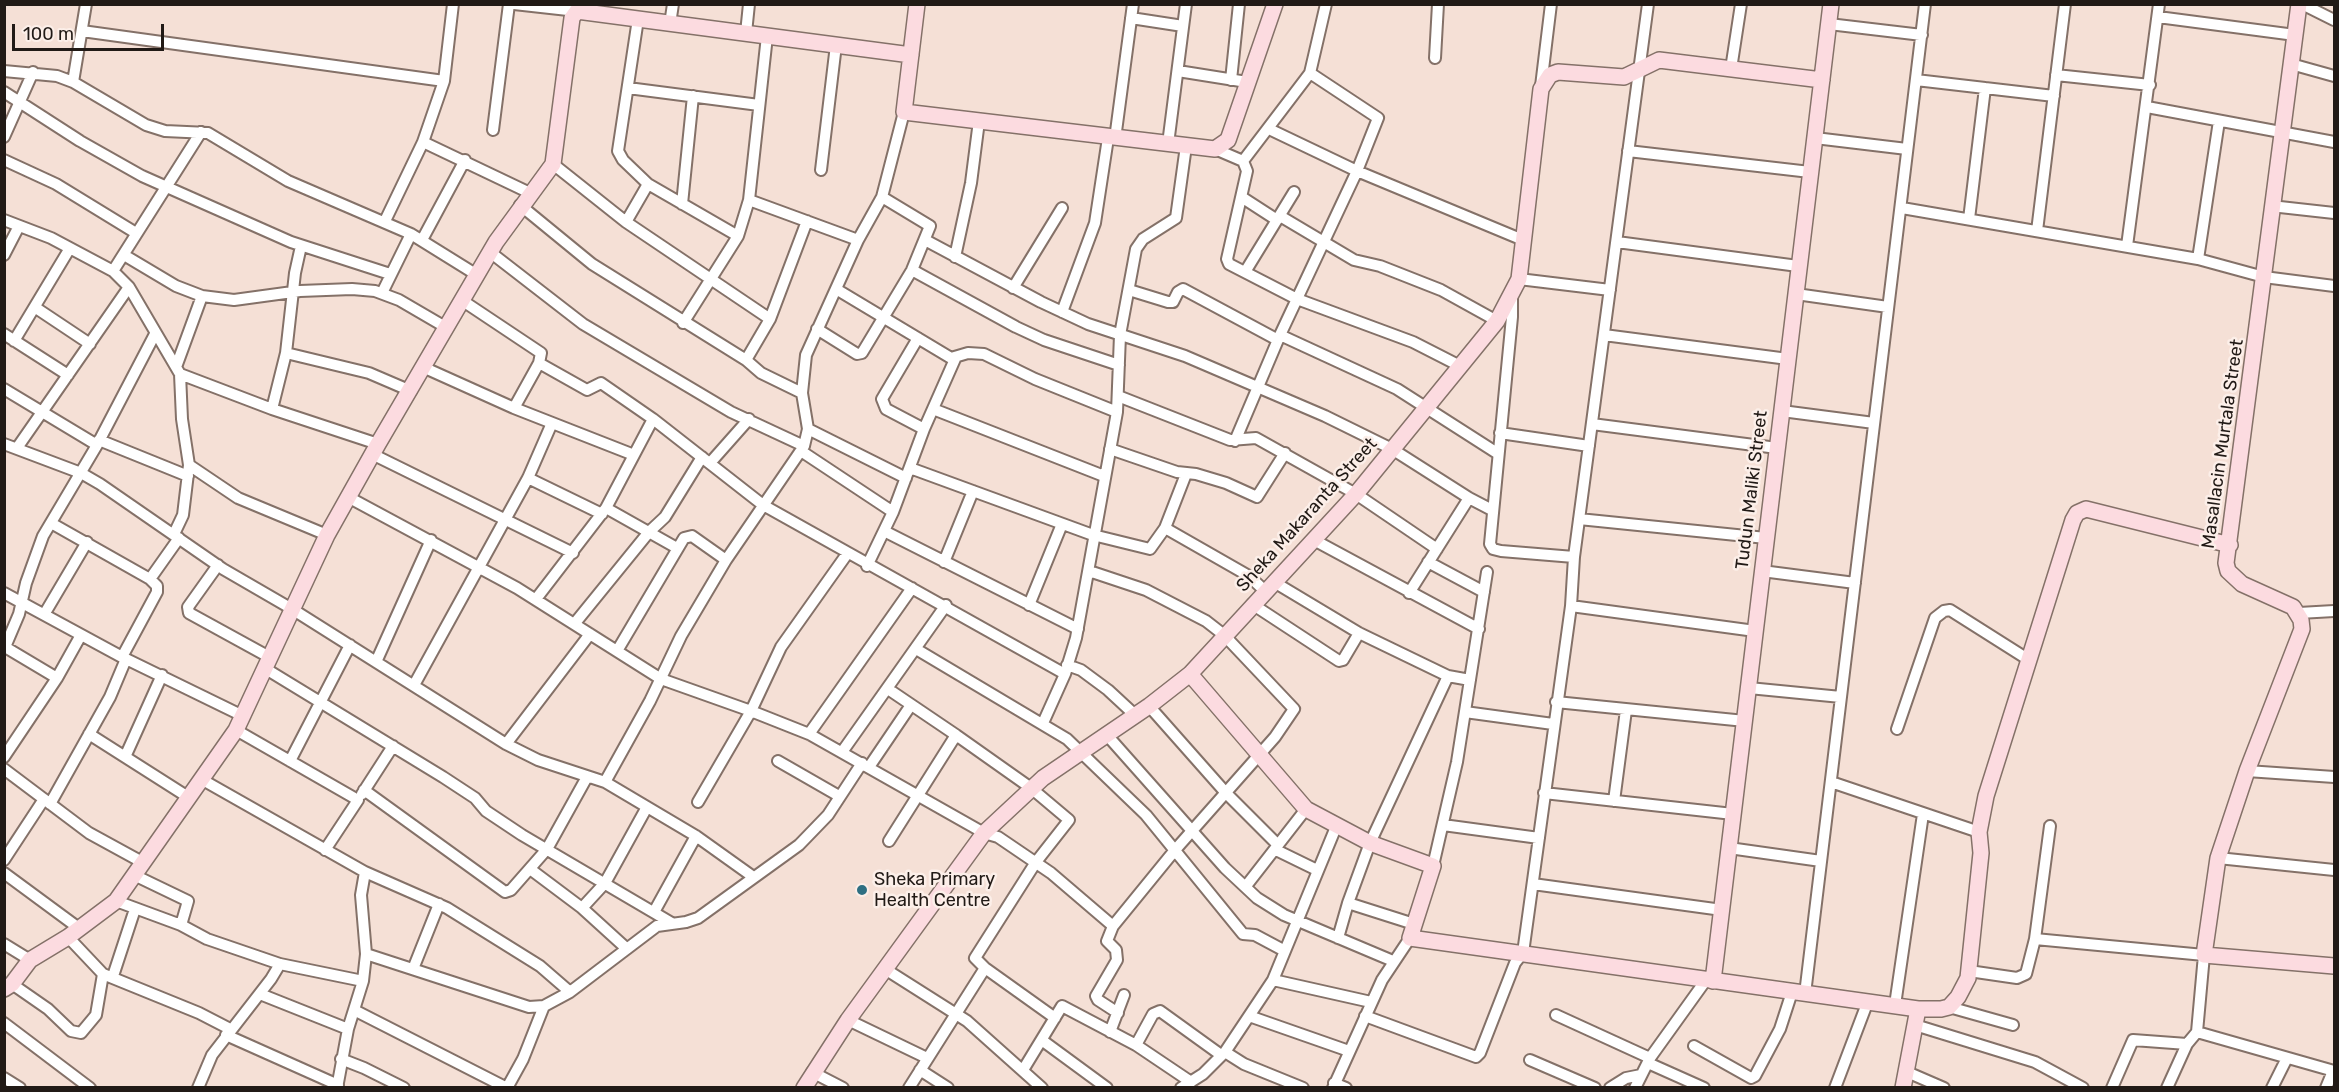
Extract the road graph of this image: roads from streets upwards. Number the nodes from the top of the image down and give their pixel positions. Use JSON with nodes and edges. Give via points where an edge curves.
{"nodes":[{"id":1,"x":86,"y":4,"type":"edge"},
{"id":2,"x":453,"y":4,"type":"edge"},
{"id":3,"x":509,"y":4,"type":"edge"},
{"id":4,"x":514,"y":4,"type":"edge"},
{"id":5,"x":673,"y":4,"type":"edge"},
{"id":6,"x":749,"y":4,"type":"edge"},
{"id":7,"x":917,"y":4,"type":"edge"},
{"id":8,"x":1133,"y":4,"type":"edge"},
{"id":9,"x":1186,"y":4,"type":"edge"},
{"id":10,"x":1239,"y":4,"type":"edge"},
{"id":11,"x":1275,"y":4,"type":"edge"},
{"id":12,"x":1326,"y":4,"type":"edge"},
{"id":13,"x":1438,"y":4,"type":"edge"},
{"id":14,"x":1551,"y":4,"type":"edge"},
{"id":15,"x":1648,"y":4,"type":"edge"},
{"id":16,"x":1742,"y":4,"type":"edge"},
{"id":17,"x":1831,"y":4,"type":"edge"},
{"id":18,"x":1925,"y":4,"type":"edge"},
{"id":19,"x":2159,"y":4,"type":"edge"},
{"id":20,"x":2300,"y":4,"type":"edge"},
{"id":21,"x":2063,"y":5,"type":"edge"},
{"id":22,"x":577,"y":11,"type":"junction"},
{"id":23,"x":1131,"y":18,"type":"junction"},
{"id":24,"x":2158,"y":18,"type":"junction"},
{"id":25,"x":638,"y":19,"type":"junction"},
{"id":26,"x":2334,"y":20,"type":"edge"},
{"id":27,"x":670,"y":24,"type":"junction"},
{"id":28,"x":1828,"y":24,"type":"junction"},
{"id":29,"x":1183,"y":26,"type":"junction"},
{"id":30,"x":82,"y":31,"type":"junction"},
{"id":31,"x":746,"y":33,"type":"junction"},
{"id":32,"x":2295,"y":34,"type":"junction"},
{"id":33,"x":1922,"y":35,"type":"junction"},
{"id":34,"x":767,"y":36,"type":"junction"},
{"id":35,"x":836,"y":45,"type":"junction"},
{"id":36,"x":911,"y":55,"type":"junction"},
{"id":37,"x":1435,"y":58,"type":"dead end"},
{"id":38,"x":2291,"y":64,"type":"junction"},
{"id":39,"x":1731,"y":69,"type":"junction"},
{"id":40,"x":4,"y":71,"type":"edge"},
{"id":41,"x":1178,"y":71,"type":"junction"},
{"id":42,"x":33,"y":72,"type":"junction"},
{"id":43,"x":1637,"y":72,"type":"junction"},
{"id":44,"x":1310,"y":74,"type":"junction"},
{"id":45,"x":2056,"y":75,"type":"junction"},
{"id":46,"x":2334,"y":76,"type":"edge"},
{"id":47,"x":1232,"y":80,"type":"junction"},
{"id":48,"x":1822,"y":80,"type":"junction"},
{"id":49,"x":1916,"y":80,"type":"junction"},
{"id":50,"x":444,"y":81,"type":"junction"},
{"id":51,"x":73,"y":82,"type":"junction"},
{"id":52,"x":1247,"y":82,"type":"junction"},
{"id":53,"x":2150,"y":85,"type":"junction"},
{"id":54,"x":628,"y":88,"type":"junction"},
{"id":55,"x":1984,"y":88,"type":"junction"},
{"id":56,"x":1541,"y":89,"type":"junction"},
{"id":57,"x":4,"y":92,"type":"edge"},
{"id":58,"x":693,"y":96,"type":"junction"},
{"id":59,"x":2054,"y":96,"type":"junction"},
{"id":60,"x":19,"y":102,"type":"junction"},
{"id":61,"x":759,"y":105,"type":"junction"},
{"id":62,"x":2147,"y":107,"type":"junction"},
{"id":63,"x":904,"y":112,"type":"junction"},
{"id":64,"x":979,"y":121,"type":"junction"},
{"id":65,"x":2219,"y":121,"type":"junction"},
{"id":66,"x":1269,"y":129,"type":"junction"},
{"id":67,"x":493,"y":130,"type":"dead end"},
{"id":68,"x":201,"y":132,"type":"junction"},
{"id":69,"x":2282,"y":132,"type":"junction"},
{"id":70,"x":4,"y":137,"type":"edge"},
{"id":71,"x":1111,"y":138,"type":"junction"},
{"id":72,"x":1815,"y":138,"type":"junction"},
{"id":73,"x":423,"y":142,"type":"junction"},
{"id":74,"x":2334,"y":142,"type":"edge"},
{"id":75,"x":1168,"y":144,"type":"junction"},
{"id":76,"x":1186,"y":146,"type":"junction"},
{"id":77,"x":1215,"y":149,"type":"junction"},
{"id":78,"x":1907,"y":149,"type":"junction"},
{"id":79,"x":1628,"y":151,"type":"junction"},
{"id":80,"x":4,"y":160,"type":"edge"},
{"id":81,"x":465,"y":160,"type":"junction"},
{"id":82,"x":1243,"y":161,"type":"junction"},
{"id":83,"x":553,"y":164,"type":"junction"},
{"id":84,"x":822,"y":170,"type":"dead end"},
{"id":85,"x":1357,"y":171,"type":"junction"},
{"id":86,"x":1810,"y":172,"type":"junction"},
{"id":87,"x":648,"y":184,"type":"junction"},
{"id":88,"x":166,"y":185,"type":"junction"},
{"id":89,"x":1293,"y":192,"type":"dead end"},
{"id":90,"x":882,"y":197,"type":"junction"},
{"id":91,"x":1243,"y":198,"type":"junction"},
{"id":92,"x":525,"y":199,"type":"junction"},
{"id":93,"x":749,"y":200,"type":"junction"},
{"id":94,"x":682,"y":204,"type":"junction"},
{"id":95,"x":2271,"y":206,"type":"junction"},
{"id":96,"x":1062,"y":208,"type":"dead end"},
{"id":97,"x":1902,"y":208,"type":"junction"},
{"id":98,"x":2334,"y":213,"type":"edge"},
{"id":99,"x":1278,"y":218,"type":"junction"},
{"id":100,"x":1969,"y":219,"type":"junction"},
{"id":101,"x":4,"y":220,"type":"edge"},
{"id":102,"x":807,"y":221,"type":"junction"},
{"id":103,"x":386,"y":222,"type":"junction"},
{"id":104,"x":626,"y":222,"type":"junction"},
{"id":105,"x":19,"y":226,"type":"junction"},
{"id":106,"x":2037,"y":231,"type":"junction"},
{"id":107,"x":136,"y":233,"type":"junction"},
{"id":108,"x":411,"y":234,"type":"junction"},
{"id":109,"x":738,"y":236,"type":"junction"},
{"id":110,"x":422,"y":240,"type":"junction"},
{"id":111,"x":858,"y":240,"type":"junction"},
{"id":112,"x":925,"y":240,"type":"junction"},
{"id":113,"x":1523,"y":240,"type":"junction"},
{"id":114,"x":1617,"y":242,"type":"junction"},
{"id":115,"x":1323,"y":243,"type":"junction"},
{"id":116,"x":301,"y":246,"type":"junction"},
{"id":117,"x":2127,"y":246,"type":"junction"},
{"id":118,"x":70,"y":248,"type":"junction"},
{"id":119,"x":490,"y":252,"type":"junction"},
{"id":120,"x":4,"y":255,"type":"edge"},
{"id":121,"x":124,"y":255,"type":"junction"},
{"id":122,"x":955,"y":257,"type":"junction"},
{"id":123,"x":2198,"y":259,"type":"junction"},
{"id":124,"x":1798,"y":266,"type":"junction"},
{"id":125,"x":113,"y":270,"type":"junction"},
{"id":126,"x":912,"y":270,"type":"junction"},
{"id":127,"x":1245,"y":272,"type":"junction"},
{"id":128,"x":390,"y":274,"type":"junction"},
{"id":129,"x":477,"y":274,"type":"junction"},
{"id":130,"x":2264,"y":277,"type":"junction"},
{"id":131,"x":1519,"y":279,"type":"junction"},
{"id":132,"x":711,"y":281,"type":"junction"},
{"id":133,"x":2334,"y":286,"type":"edge"},
{"id":134,"x":129,"y":287,"type":"junction"},
{"id":135,"x":1013,"y":288,"type":"junction"},
{"id":136,"x":836,"y":289,"type":"junction"},
{"id":137,"x":1129,"y":290,"type":"junction"},
{"id":138,"x":1610,"y":290,"type":"junction"},
{"id":139,"x":293,"y":292,"type":"junction"},
{"id":140,"x":382,"y":293,"type":"junction"},
{"id":141,"x":1796,"y":294,"type":"junction"},
{"id":142,"x":202,"y":296,"type":"junction"},
{"id":143,"x":1512,"y":297,"type":"junction"},
{"id":144,"x":1297,"y":299,"type":"junction"},
{"id":145,"x":463,"y":301,"type":"junction"},
{"id":146,"x":1888,"y":307,"type":"junction"},
{"id":147,"x":36,"y":308,"type":"junction"},
{"id":148,"x":1062,"y":312,"type":"junction"},
{"id":149,"x":884,"y":318,"type":"junction"},
{"id":150,"x":770,"y":319,"type":"junction"},
{"id":151,"x":1497,"y":321,"type":"junction"},
{"id":152,"x":683,"y":323,"type":"junction"},
{"id":153,"x":447,"y":328,"type":"junction"},
{"id":154,"x":817,"y":329,"type":"junction"},
{"id":155,"x":155,"y":334,"type":"junction"},
{"id":156,"x":1120,"y":335,"type":"junction"},
{"id":157,"x":1604,"y":336,"type":"junction"},
{"id":158,"x":7,"y":337,"type":"edge"},
{"id":159,"x":1279,"y":337,"type":"junction"},
{"id":160,"x":918,"y":338,"type":"junction"},
{"id":161,"x":90,"y":344,"type":"junction"},
{"id":162,"x":286,"y":353,"type":"junction"},
{"id":163,"x":955,"y":358,"type":"junction"},
{"id":164,"x":1788,"y":359,"type":"junction"},
{"id":165,"x":746,"y":360,"type":"junction"},
{"id":166,"x":539,"y":363,"type":"junction"},
{"id":167,"x":1119,"y":365,"type":"junction"},
{"id":168,"x":1460,"y":366,"type":"junction"},
{"id":169,"x":424,"y":368,"type":"junction"},
{"id":170,"x":178,"y":370,"type":"junction"},
{"id":171,"x":68,"y":375,"type":"junction"},
{"id":172,"x":1259,"y":386,"type":"junction"},
{"id":173,"x":4,"y":389,"type":"edge"},
{"id":174,"x":411,"y":391,"type":"junction"},
{"id":175,"x":802,"y":393,"type":"junction"},
{"id":176,"x":1118,"y":396,"type":"junction"},
{"id":177,"x":1425,"y":406,"type":"junction"},
{"id":178,"x":514,"y":408,"type":"junction"},
{"id":179,"x":272,"y":409,"type":"junction"},
{"id":180,"x":933,"y":409,"type":"junction"},
{"id":181,"x":43,"y":411,"type":"junction"},
{"id":182,"x":1782,"y":411,"type":"junction"},
{"id":183,"x":1117,"y":412,"type":"junction"},
{"id":184,"x":653,"y":419,"type":"junction"},
{"id":185,"x":748,"y":419,"type":"junction"},
{"id":186,"x":552,"y":423,"type":"junction"},
{"id":187,"x":1874,"y":423,"type":"junction"},
{"id":188,"x":1592,"y":424,"type":"junction"},
{"id":189,"x":808,"y":429,"type":"junction"},
{"id":190,"x":924,"y":429,"type":"junction"},
{"id":191,"x":1500,"y":433,"type":"junction"},
{"id":192,"x":1235,"y":441,"type":"junction"},
{"id":193,"x":98,"y":443,"type":"junction"},
{"id":194,"x":4,"y":444,"type":"edge"},
{"id":195,"x":1589,"y":446,"type":"junction"},
{"id":196,"x":17,"y":448,"type":"junction"},
{"id":197,"x":1777,"y":448,"type":"junction"},
{"id":198,"x":375,"y":449,"type":"junction"},
{"id":199,"x":803,"y":449,"type":"junction"},
{"id":200,"x":1110,"y":449,"type":"junction"},
{"id":201,"x":1392,"y":449,"type":"junction"},
{"id":202,"x":1286,"y":453,"type":"junction"},
{"id":203,"x":1497,"y":453,"type":"junction"},
{"id":204,"x":634,"y":455,"type":"junction"},
{"id":205,"x":706,"y":460,"type":"junction"},
{"id":206,"x":189,"y":471,"type":"junction"},
{"id":207,"x":81,"y":473,"type":"junction"},
{"id":208,"x":908,"y":473,"type":"junction"},
{"id":209,"x":1186,"y":474,"type":"junction"},
{"id":210,"x":1104,"y":476,"type":"junction"},
{"id":211,"x":528,"y":478,"type":"junction"},
{"id":212,"x":973,"y":491,"type":"junction"},
{"id":213,"x":1356,"y":494,"type":"junction"},
{"id":214,"x":348,"y":497,"type":"junction"},
{"id":215,"x":1469,"y":498,"type":"junction"},
{"id":216,"x":764,"y":505,"type":"junction"},
{"id":217,"x":1492,"y":510,"type":"junction"},
{"id":218,"x":604,"y":511,"type":"junction"},
{"id":219,"x":894,"y":512,"type":"junction"},
{"id":220,"x":506,"y":518,"type":"junction"},
{"id":221,"x":1579,"y":519,"type":"junction"},
{"id":222,"x":51,"y":523,"type":"junction"},
{"id":223,"x":1062,"y":524,"type":"junction"},
{"id":224,"x":1165,"y":528,"type":"junction"},
{"id":225,"x":884,"y":531,"type":"junction"},
{"id":226,"x":649,"y":532,"type":"junction"},
{"id":227,"x":327,"y":535,"type":"junction"},
{"id":228,"x":1093,"y":535,"type":"junction"},
{"id":229,"x":176,"y":536,"type":"junction"},
{"id":230,"x":1766,"y":537,"type":"junction"},
{"id":231,"x":431,"y":540,"type":"junction"},
{"id":232,"x":1314,"y":540,"type":"junction"},
{"id":233,"x":87,"y":542,"type":"junction"},
{"id":234,"x":2230,"y":545,"type":"junction"},
{"id":235,"x":678,"y":548,"type":"junction"},
{"id":236,"x":1437,"y":549,"type":"junction"},
{"id":237,"x":573,"y":553,"type":"junction"},
{"id":238,"x":847,"y":554,"type":"junction"},
{"id":239,"x":1574,"y":557,"type":"junction"},
{"id":240,"x":726,"y":560,"type":"junction"},
{"id":241,"x":944,"y":562,"type":"junction"},
{"id":242,"x":1428,"y":562,"type":"junction"},
{"id":243,"x":218,"y":565,"type":"junction"},
{"id":244,"x":478,"y":566,"type":"junction"},
{"id":245,"x":867,"y":566,"type":"junction"},
{"id":246,"x":1089,"y":571,"type":"junction"},
{"id":247,"x":1487,"y":572,"type":"dead end"},
{"id":248,"x":1762,"y":572,"type":"junction"},
{"id":249,"x":150,"y":579,"type":"junction"},
{"id":250,"x":1855,"y":583,"type":"junction"},
{"id":251,"x":1270,"y":587,"type":"junction"},
{"id":252,"x":912,"y":588,"type":"junction"},
{"id":253,"x":1484,"y":592,"type":"junction"},
{"id":254,"x":4,"y":593,"type":"edge"},
{"id":255,"x":1409,"y":593,"type":"junction"},
{"id":256,"x":536,"y":600,"type":"junction"},
{"id":257,"x":23,"y":602,"type":"junction"},
{"id":258,"x":1029,"y":604,"type":"junction"},
{"id":259,"x":1252,"y":604,"type":"junction"},
{"id":260,"x":946,"y":605,"type":"junction"},
{"id":261,"x":1571,"y":606,"type":"junction"},
{"id":262,"x":292,"y":609,"type":"junction"},
{"id":263,"x":2334,"y":611,"type":"edge"},
{"id":264,"x":2299,"y":612,"type":"junction"},
{"id":265,"x":45,"y":613,"type":"junction"},
{"id":266,"x":575,"y":623,"type":"junction"},
{"id":267,"x":1078,"y":629,"type":"junction"},
{"id":268,"x":1479,"y":629,"type":"junction"},
{"id":269,"x":1755,"y":631,"type":"junction"},
{"id":270,"x":1359,"y":633,"type":"junction"},
{"id":271,"x":590,"y":634,"type":"junction"},
{"id":272,"x":81,"y":635,"type":"junction"},
{"id":273,"x":1224,"y":635,"type":"junction"},
{"id":274,"x":350,"y":645,"type":"junction"},
{"id":275,"x":916,"y":649,"type":"junction"},
{"id":276,"x":617,"y":651,"type":"junction"},
{"id":277,"x":124,"y":658,"type":"junction"},
{"id":278,"x":2029,"y":660,"type":"junction"},
{"id":279,"x":376,"y":662,"type":"junction"},
{"id":280,"x":269,"y":663,"type":"junction"},
{"id":281,"x":1066,"y":669,"type":"junction"},
{"id":282,"x":1190,"y":674,"type":"junction"},
{"id":283,"x":162,"y":675,"type":"junction"},
{"id":284,"x":1448,"y":676,"type":"junction"},
{"id":285,"x":57,"y":678,"type":"junction"},
{"id":286,"x":662,"y":679,"type":"junction"},
{"id":287,"x":1470,"y":680,"type":"junction"},
{"id":288,"x":414,"y":685,"type":"junction"},
{"id":289,"x":1749,"y":688,"type":"junction"},
{"id":290,"x":888,"y":689,"type":"junction"},
{"id":291,"x":1841,"y":697,"type":"junction"},
{"id":292,"x":321,"y":702,"type":"junction"},
{"id":293,"x":1556,"y":702,"type":"junction"},
{"id":294,"x":911,"y":705,"type":"junction"},
{"id":295,"x":1149,"y":706,"type":"junction"},
{"id":296,"x":1626,"y":710,"type":"junction"},
{"id":297,"x":751,"y":711,"type":"junction"},
{"id":298,"x":1465,"y":712,"type":"junction"},
{"id":299,"x":1135,"y":715,"type":"junction"},
{"id":300,"x":243,"y":716,"type":"junction"},
{"id":301,"x":1745,"y":721,"type":"junction"},
{"id":302,"x":1043,"y":723,"type":"junction"},
{"id":303,"x":1554,"y":724,"type":"junction"},
{"id":304,"x":1897,"y":729,"type":"dead end"},
{"id":305,"x":236,"y":730,"type":"junction"},
{"id":306,"x":89,"y":734,"type":"junction"},
{"id":307,"x":809,"y":734,"type":"junction"},
{"id":308,"x":1106,"y":734,"type":"junction"},
{"id":309,"x":956,"y":735,"type":"junction"},
{"id":310,"x":506,"y":744,"type":"junction"},
{"id":311,"x":393,"y":746,"type":"junction"},
{"id":312,"x":842,"y":752,"type":"junction"},
{"id":313,"x":1079,"y":752,"type":"junction"},
{"id":314,"x":1260,"y":754,"type":"junction"},
{"id":315,"x":4,"y":757,"type":"edge"},
{"id":316,"x":125,"y":757,"type":"junction"},
{"id":317,"x":290,"y":761,"type":"junction"},
{"id":318,"x":778,"y":761,"type":"dead end"},
{"id":319,"x":866,"y":765,"type":"junction"},
{"id":320,"x":4,"y":769,"type":"edge"},
{"id":321,"x":2247,"y":771,"type":"junction"},
{"id":322,"x":588,"y":777,"type":"junction"},
{"id":323,"x":2334,"y":777,"type":"edge"},
{"id":324,"x":201,"y":779,"type":"junction"},
{"id":325,"x":1831,"y":782,"type":"junction"},
{"id":326,"x":605,"y":783,"type":"junction"},
{"id":327,"x":1031,"y":788,"type":"junction"},
{"id":328,"x":1226,"y":793,"type":"junction"},
{"id":329,"x":1544,"y":793,"type":"junction"},
{"id":330,"x":361,"y":795,"type":"junction"},
{"id":331,"x":918,"y":795,"type":"junction"},
{"id":332,"x":839,"y":796,"type":"junction"},
{"id":333,"x":188,"y":797,"type":"junction"},
{"id":334,"x":47,"y":801,"type":"junction"},
{"id":335,"x":1614,"y":801,"type":"junction"},
{"id":336,"x":698,"y":802,"type":"dead end"},
{"id":337,"x":646,"y":807,"type":"junction"},
{"id":338,"x":1306,"y":809,"type":"junction"},
{"id":339,"x":1733,"y":814,"type":"junction"},
{"id":340,"x":1923,"y":814,"type":"junction"},
{"id":341,"x":1443,"y":825,"type":"junction"},
{"id":342,"x":2050,"y":826,"type":"dead end"},
{"id":343,"x":1336,"y":827,"type":"junction"},
{"id":344,"x":1192,"y":831,"type":"junction"},
{"id":345,"x":1979,"y":832,"type":"junction"},
{"id":346,"x":984,"y":833,"type":"junction"},
{"id":347,"x":696,"y":836,"type":"junction"},
{"id":348,"x":1539,"y":838,"type":"junction"},
{"id":349,"x":889,"y":842,"type":"dead end"},
{"id":350,"x":1370,"y":843,"type":"junction"},
{"id":351,"x":1277,"y":847,"type":"junction"},
{"id":352,"x":1729,"y":848,"type":"junction"},
{"id":353,"x":547,"y":849,"type":"junction"},
{"id":354,"x":325,"y":850,"type":"junction"},
{"id":355,"x":1175,"y":850,"type":"junction"},
{"id":356,"x":2218,"y":858,"type":"junction"},
{"id":357,"x":4,"y":860,"type":"edge"},
{"id":358,"x":1821,"y":861,"type":"junction"},
{"id":359,"x":1036,"y":862,"type":"junction"},
{"id":360,"x":1433,"y":866,"type":"junction"},
{"id":361,"x":138,"y":868,"type":"junction"},
{"id":362,"x":530,"y":870,"type":"junction"},
{"id":363,"x":1317,"y":870,"type":"junction"},
{"id":364,"x":2334,"y":870,"type":"edge"},
{"id":365,"x":365,"y":872,"type":"junction"},
{"id":366,"x":4,"y":873,"type":"edge"},
{"id":367,"x":752,"y":876,"type":"junction"},
{"id":368,"x":605,"y":883,"type":"junction"},
{"id":369,"x":1533,"y":884,"type":"junction"},
{"id":370,"x":1246,"y":885,"type":"junction"},
{"id":371,"x":116,"y":902,"type":"junction"},
{"id":372,"x":1348,"y":903,"type":"junction"},
{"id":373,"x":439,"y":904,"type":"junction"},
{"id":374,"x":582,"y":908,"type":"junction"},
{"id":375,"x":135,"y":909,"type":"junction"},
{"id":376,"x":1722,"y":910,"type":"junction"},
{"id":377,"x":654,"y":912,"type":"junction"},
{"id":378,"x":1298,"y":920,"type":"junction"},
{"id":379,"x":670,"y":922,"type":"junction"},
{"id":380,"x":181,"y":925,"type":"junction"},
{"id":381,"x":1113,"y":926,"type":"junction"},
{"id":382,"x":1412,"y":931,"type":"junction"},
{"id":383,"x":74,"y":933,"type":"junction"},
{"id":384,"x":1338,"y":938,"type":"junction"},
{"id":385,"x":2035,"y":939,"type":"junction"},
{"id":386,"x":4,"y":944,"type":"edge"},
{"id":387,"x":626,"y":948,"type":"junction"},
{"id":388,"x":1285,"y":951,"type":"junction"},
{"id":389,"x":1523,"y":952,"type":"junction"},
{"id":390,"x":366,"y":954,"type":"junction"},
{"id":391,"x":2204,"y":955,"type":"junction"},
{"id":392,"x":30,"y":960,"type":"junction"},
{"id":393,"x":1393,"y":960,"type":"junction"},
{"id":394,"x":280,"y":964,"type":"junction"},
{"id":395,"x":2334,"y":966,"type":"edge"},
{"id":396,"x":985,"y":968,"type":"junction"},
{"id":397,"x":413,"y":969,"type":"junction"},
{"id":398,"x":885,"y":969,"type":"junction"},
{"id":399,"x":1969,"y":971,"type":"junction"},
{"id":400,"x":108,"y":975,"type":"junction"},
{"id":401,"x":1273,"y":980,"type":"junction"},
{"id":402,"x":1710,"y":980,"type":"junction"},
{"id":403,"x":363,"y":981,"type":"junction"},
{"id":404,"x":8,"y":987,"type":"edge"},
{"id":405,"x":570,"y":992,"type":"junction"},
{"id":406,"x":1799,"y":993,"type":"junction"},
{"id":407,"x":260,"y":994,"type":"junction"},
{"id":408,"x":1124,"y":995,"type":"dead end"},
{"id":409,"x":1868,"y":1000,"type":"junction"},
{"id":410,"x":1371,"y":1002,"type":"junction"},
{"id":411,"x":1894,"y":1005,"type":"junction"},
{"id":412,"x":544,"y":1006,"type":"junction"},
{"id":413,"x":1949,"y":1007,"type":"junction"},
{"id":414,"x":1918,"y":1009,"type":"junction"},
{"id":415,"x":354,"y":1010,"type":"junction"},
{"id":416,"x":1118,"y":1013,"type":"junction"},
{"id":417,"x":956,"y":1014,"type":"junction"},
{"id":418,"x":1556,"y":1015,"type":"dead end"},
{"id":419,"x":1249,"y":1016,"type":"junction"},
{"id":420,"x":1365,"y":1016,"type":"junction"},
{"id":421,"x":1055,"y":1018,"type":"junction"},
{"id":422,"x":848,"y":1020,"type":"junction"},
{"id":423,"x":4,"y":1023,"type":"edge"},
{"id":424,"x":1915,"y":1025,"type":"junction"},
{"id":425,"x":2013,"y":1025,"type":"dead end"},
{"id":426,"x":348,"y":1029,"type":"junction"},
{"id":427,"x":228,"y":1032,"type":"junction"},
{"id":428,"x":1110,"y":1032,"type":"junction"},
{"id":429,"x":2198,"y":1032,"type":"junction"},
{"id":430,"x":1043,"y":1041,"type":"junction"},
{"id":431,"x":2187,"y":1044,"type":"junction"},
{"id":432,"x":1136,"y":1045,"type":"junction"},
{"id":433,"x":1694,"y":1046,"type":"dead end"},
{"id":434,"x":1349,"y":1051,"type":"junction"},
{"id":435,"x":1223,"y":1053,"type":"junction"},
{"id":436,"x":927,"y":1058,"type":"junction"},
{"id":437,"x":2287,"y":1058,"type":"junction"},
{"id":438,"x":341,"y":1059,"type":"junction"},
{"id":439,"x":1530,"y":1060,"type":"dead end"},
{"id":440,"x":1649,"y":1060,"type":"junction"},
{"id":441,"x":920,"y":1070,"type":"junction"},
{"id":442,"x":1023,"y":1070,"type":"junction"},
{"id":443,"x":2334,"y":1071,"type":"edge"},
{"id":444,"x":812,"y":1072,"type":"junction"},
{"id":445,"x":1907,"y":1072,"type":"junction"},
{"id":446,"x":1641,"y":1075,"type":"junction"},
{"id":447,"x":4,"y":1078,"type":"edge"},
{"id":448,"x":1191,"y":1082,"type":"junction"},
{"id":449,"x":1333,"y":1085,"type":"edge"},
{"id":450,"x":82,"y":1086,"type":"edge"},
{"id":451,"x":338,"y":1086,"type":"edge"},
{"id":452,"x":507,"y":1087,"type":"edge"},
{"id":453,"x":20,"y":1088,"type":"edge"},
{"id":454,"x":198,"y":1088,"type":"edge"},
{"id":455,"x":404,"y":1088,"type":"edge"},
{"id":456,"x":804,"y":1088,"type":"edge"},
{"id":457,"x":843,"y":1088,"type":"edge"},
{"id":458,"x":909,"y":1088,"type":"edge"},
{"id":459,"x":948,"y":1088,"type":"edge"},
{"id":460,"x":1042,"y":1088,"type":"edge"},
{"id":461,"x":1107,"y":1088,"type":"edge"},
{"id":462,"x":1180,"y":1088,"type":"edge"},
{"id":463,"x":1302,"y":1088,"type":"edge"},
{"id":464,"x":1346,"y":1088,"type":"edge"},
{"id":465,"x":1595,"y":1088,"type":"edge"},
{"id":466,"x":1610,"y":1088,"type":"edge"},
{"id":467,"x":1635,"y":1088,"type":"edge"},
{"id":468,"x":1704,"y":1088,"type":"edge"},
{"id":469,"x":1835,"y":1088,"type":"edge"},
{"id":470,"x":1903,"y":1088,"type":"edge"},
{"id":471,"x":1944,"y":1088,"type":"edge"},
{"id":472,"x":2083,"y":1088,"type":"edge"},
{"id":473,"x":2112,"y":1088,"type":"edge"},
{"id":474,"x":2168,"y":1088,"type":"edge"},
{"id":475,"x":2272,"y":1088,"type":"edge"},
{"id":476,"x":2326,"y":1088,"type":"edge"}],
"edges":[{"from":1,"to":30,"type":"street"},
{"from":2,"to":50,"type":"street"},
{"from":3,"to":67,"type":"street"},
{"from":4,"to":22,"type":"street"},
{"from":5,"to":27,"type":"street"},
{"from":6,"to":31,"type":"street"},
{"from":7,"to":36,"type":"street"},
{"from":8,"to":23,"type":"street"},
{"from":9,"to":29,"type":"street"},
{"from":10,"to":47,"type":"street"},
{"from":11,"to":52,"type":"street"},
{"from":12,"to":44,"type":"street"},
{"from":13,"to":37,"type":"street"},
{"from":14,"to":56,"type":"street"},
{"from":15,"to":43,"type":"street"},
{"from":16,"to":39,"type":"street"},
{"from":17,"to":28,"type":"street","name":"Tudun Maliki Street"},
{"from":18,"to":33,"type":"street"},
{"from":19,"to":24,"type":"street"},
{"from":20,"to":26,"type":"street"},
{"from":20,"to":32,"type":"street","name":"Masallacin Murtala Street"},
{"from":21,"to":45,"type":"street"},
{"from":22,"to":25,"type":"street"},
{"from":22,"to":83,"type":"street","via":[[572,18]]},
{"from":23,"to":29,"type":"street"},
{"from":23,"to":71,"type":"street"},
{"from":24,"to":32,"type":"street"},
{"from":24,"to":53,"type":"street"},
{"from":25,"to":27,"type":"street"},
{"from":25,"to":54,"type":"street"},
{"from":27,"to":31,"type":"street"},
{"from":28,"to":33,"type":"street"},
{"from":28,"to":48,"type":"street","name":"Tudun Maliki Street"},
{"from":29,"to":41,"type":"street"},
{"from":30,"to":50,"type":"street"},
{"from":30,"to":51,"type":"street"},
{"from":31,"to":34,"type":"street"},
{"from":32,"to":38,"type":"street","name":"Masallacin Murtala Street"},
{"from":33,"to":49,"type":"street"},
{"from":34,"to":35,"type":"street"},
{"from":34,"to":61,"type":"street"},
{"from":35,"to":36,"type":"street"},
{"from":35,"to":84,"type":"street"},
{"from":36,"to":63,"type":"street"},
{"from":38,"to":46,"type":"street"},
{"from":38,"to":69,"type":"street","name":"Masallacin Murtala Street"},
{"from":39,"to":43,"type":"street","via":[[1659,60]]},
{"from":39,"to":48,"type":"street"},
{"from":40,"to":42,"type":"street"},
{"from":41,"to":47,"type":"street"},
{"from":41,"to":75,"type":"street"},
{"from":42,"to":51,"type":"street"},
{"from":42,"to":60,"type":"street"},
{"from":43,"to":56,"type":"street","via":[[1623,77],[1554,72]]},
{"from":43,"to":79,"type":"street"},
{"from":44,"to":66,"type":"street"},
{"from":44,"to":85,"type":"street","via":[[1377,116]]},
{"from":45,"to":53,"type":"street"},
{"from":45,"to":59,"type":"street"},
{"from":47,"to":52,"type":"street"},
{"from":48,"to":72,"type":"street","name":"Tudun Maliki Street"},
{"from":49,"to":55,"type":"street"},
{"from":49,"to":78,"type":"street"},
{"from":50,"to":73,"type":"street"},
{"from":51,"to":68,"type":"street","via":[[146,125],[165,131]]},
{"from":52,"to":77,"type":"street","via":[[1228,140]]},
{"from":53,"to":62,"type":"street"},
{"from":54,"to":58,"type":"street"},
{"from":54,"to":87,"type":"street","via":[[618,151]]},
{"from":55,"to":59,"type":"street"},
{"from":55,"to":100,"type":"street"},
{"from":56,"to":113,"type":"street","name":"Sheka Makaranta Street"},
{"from":57,"to":60,"type":"street"},
{"from":58,"to":61,"type":"street"},
{"from":58,"to":94,"type":"street"},
{"from":59,"to":106,"type":"street"},
{"from":60,"to":70,"type":"street"},
{"from":60,"to":88,"type":"street","via":[[80,141]]},
{"from":61,"to":93,"type":"street"},
{"from":62,"to":65,"type":"street"},
{"from":62,"to":117,"type":"street"},
{"from":63,"to":64,"type":"street"},
{"from":63,"to":90,"type":"street"},
{"from":64,"to":71,"type":"street"},
{"from":64,"to":122,"type":"street"},
{"from":65,"to":69,"type":"street"},
{"from":65,"to":123,"type":"street"},
{"from":66,"to":82,"type":"street"},
{"from":66,"to":85,"type":"street"},
{"from":68,"to":88,"type":"street"},
{"from":68,"to":103,"type":"street","via":[[288,181]]},
{"from":69,"to":74,"type":"street"},
{"from":69,"to":95,"type":"street","name":"Masallacin Murtala Street"},
{"from":71,"to":75,"type":"street"},
{"from":71,"to":148,"type":"street","via":[[1095,223]]},
{"from":72,"to":78,"type":"street"},
{"from":72,"to":86,"type":"street","name":"Tudun Maliki Street"},
{"from":73,"to":81,"type":"street"},
{"from":73,"to":103,"type":"street"},
{"from":75,"to":76,"type":"street"},
{"from":76,"to":77,"type":"street"},
{"from":76,"to":137,"type":"street","via":[[1176,218],[1143,238]]},
{"from":77,"to":82,"type":"street"},
{"from":78,"to":97,"type":"street"},
{"from":79,"to":86,"type":"street"},
{"from":79,"to":114,"type":"street"},
{"from":80,"to":107,"type":"street","via":[[56,184]]},
{"from":81,"to":92,"type":"street"},
{"from":81,"to":110,"type":"street"},
{"from":82,"to":91,"type":"street","via":[[1247,171]]},
{"from":83,"to":92,"type":"street"},
{"from":83,"to":104,"type":"street"},
{"from":85,"to":113,"type":"street"},
{"from":85,"to":115,"type":"street"},
{"from":86,"to":124,"type":"street","name":"Tudun Maliki Street"},
{"from":87,"to":94,"type":"street"},
{"from":87,"to":104,"type":"street"},
{"from":88,"to":107,"type":"street"},
{"from":88,"to":116,"type":"street"},
{"from":89,"to":99,"type":"street"},
{"from":90,"to":111,"type":"street"},
{"from":90,"to":112,"type":"street","via":[[927,222],[930,226]]},
{"from":91,"to":99,"type":"street"},
{"from":91,"to":127,"type":"street","via":[[1227,259]]},
{"from":92,"to":119,"type":"street"},
{"from":92,"to":152,"type":"street","via":[[592,264]]},
{"from":93,"to":102,"type":"street"},
{"from":93,"to":109,"type":"street"},
{"from":94,"to":109,"type":"street"},
{"from":95,"to":98,"type":"street"},
{"from":95,"to":130,"type":"street","name":"Masallacin Murtala Street"},
{"from":96,"to":135,"type":"street"},
{"from":97,"to":100,"type":"street"},
{"from":97,"to":146,"type":"street"},
{"from":99,"to":115,"type":"street"},
{"from":99,"to":127,"type":"street"},
{"from":100,"to":106,"type":"street"},
{"from":101,"to":105,"type":"street"},
{"from":102,"to":111,"type":"street"},
{"from":102,"to":150,"type":"street"},
{"from":103,"to":108,"type":"street"},
{"from":104,"to":132,"type":"street"},
{"from":105,"to":118,"type":"street"},
{"from":105,"to":120,"type":"street"},
{"from":106,"to":117,"type":"street"},
{"from":107,"to":121,"type":"street"},
{"from":108,"to":110,"type":"street"},
{"from":108,"to":128,"type":"street"},
{"from":109,"to":132,"type":"street"},
{"from":110,"to":129,"type":"street"},
{"from":111,"to":136,"type":"street"},
{"from":112,"to":122,"type":"street"},
{"from":112,"to":126,"type":"street"},
{"from":113,"to":131,"type":"street","name":"Sheka Makaranta Street"},
{"from":114,"to":124,"type":"street"},
{"from":114,"to":138,"type":"street"},
{"from":115,"to":144,"type":"street"},
{"from":115,"to":151,"type":"street","via":[[1354,260],[1441,290]]},
{"from":116,"to":128,"type":"street"},
{"from":116,"to":139,"type":"street"},
{"from":117,"to":123,"type":"street"},
{"from":118,"to":125,"type":"street"},
{"from":118,"to":147,"type":"street"},
{"from":119,"to":129,"type":"street"},
{"from":119,"to":185,"type":"street","via":[[583,324]]},
{"from":121,"to":125,"type":"street"},
{"from":121,"to":142,"type":"street","via":[[176,286]]},
{"from":122,"to":135,"type":"street"},
{"from":123,"to":130,"type":"street"},
{"from":124,"to":141,"type":"street","name":"Tudun Maliki Street"},
{"from":125,"to":134,"type":"street"},
{"from":126,"to":149,"type":"street"},
{"from":126,"to":167,"type":"street","via":[[1044,340]]},
{"from":127,"to":144,"type":"street"},
{"from":128,"to":140,"type":"street"},
{"from":129,"to":145,"type":"street"},
{"from":130,"to":133,"type":"street"},
{"from":130,"to":234,"type":"street","name":"Masallacin Murtala Street"},
{"from":131,"to":138,"type":"street"},
{"from":131,"to":143,"type":"street","name":"Sheka Makaranta Street"},
{"from":132,"to":150,"type":"street"},
{"from":132,"to":152,"type":"street"},
{"from":134,"to":155,"type":"street"},
{"from":134,"to":161,"type":"street"},
{"from":135,"to":148,"type":"street"},
{"from":136,"to":149,"type":"street"},
{"from":136,"to":154,"type":"street"},
{"from":137,"to":156,"type":"street"},
{"from":137,"to":159,"type":"street","via":[[1168,302],[1173,302],[1183,290]]},
{"from":138,"to":157,"type":"street"},
{"from":139,"to":140,"type":"street","via":[[352,289]]},
{"from":139,"to":142,"type":"street","via":[[234,300]]},
{"from":139,"to":162,"type":"street"},
{"from":140,"to":153,"type":"street"},
{"from":141,"to":146,"type":"street"},
{"from":141,"to":164,"type":"street","name":"Tudun Maliki Street"},
{"from":142,"to":170,"type":"street"},
{"from":143,"to":151,"type":"street","name":"Sheka Makaranta Street"},
{"from":143,"to":191,"type":"street"},
{"from":144,"to":159,"type":"street"},
{"from":144,"to":168,"type":"street","via":[[1413,342]]},
{"from":145,"to":153,"type":"street"},
{"from":145,"to":166,"type":"street","via":[[539,350]]},
{"from":146,"to":187,"type":"street"},
{"from":147,"to":158,"type":"street"},
{"from":147,"to":161,"type":"street"},
{"from":148,"to":156,"type":"street"},
{"from":149,"to":154,"type":"street","via":[[865,351],[857,354]]},
{"from":149,"to":160,"type":"street"},
{"from":150,"to":165,"type":"street"},
{"from":151,"to":168,"type":"street","name":"Sheka Makaranta Street"},
{"from":152,"to":165,"type":"street"},
{"from":153,"to":169,"type":"street"},
{"from":154,"to":175,"type":"street","via":[[806,355]]},
{"from":155,"to":170,"type":"street"},
{"from":155,"to":193,"type":"street"},
{"from":156,"to":167,"type":"street"},
{"from":156,"to":172,"type":"street"},
{"from":157,"to":164,"type":"street"},
{"from":157,"to":188,"type":"street"},
{"from":158,"to":171,"type":"street"},
{"from":159,"to":172,"type":"street"},
{"from":159,"to":177,"type":"street","via":[[1386,383]]},
{"from":160,"to":163,"type":"street"},
{"from":160,"to":190,"type":"street","via":[[882,399],[885,409]]},
{"from":161,"to":171,"type":"street"},
{"from":162,"to":174,"type":"street","via":[[369,373]]},
{"from":162,"to":179,"type":"street"},
{"from":163,"to":180,"type":"street"},
{"from":163,"to":183,"type":"street","via":[[968,353],[984,354]]},
{"from":164,"to":182,"type":"street","name":"Tudun Maliki Street"},
{"from":165,"to":175,"type":"street","via":[[761,373]]},
{"from":166,"to":178,"type":"street"},
{"from":166,"to":184,"type":"street","via":[[587,390],[602,383]]},
{"from":167,"to":176,"type":"street"},
{"from":168,"to":177,"type":"street","name":"Sheka Makaranta Street"},
{"from":169,"to":174,"type":"street"},
{"from":169,"to":178,"type":"street"},
{"from":170,"to":179,"type":"street"},
{"from":170,"to":206,"type":"street"},
{"from":171,"to":181,"type":"street"},
{"from":172,"to":192,"type":"street"},
{"from":172,"to":201,"type":"street"},
{"from":173,"to":181,"type":"street"},
{"from":174,"to":198,"type":"street"},
{"from":175,"to":189,"type":"street"},
{"from":176,"to":183,"type":"street"},
{"from":176,"to":192,"type":"street"},
{"from":177,"to":201,"type":"street","name":"Sheka Makaranta Street"},
{"from":177,"to":203,"type":"street"},
{"from":178,"to":186,"type":"street"},
{"from":179,"to":198,"type":"street"},
{"from":180,"to":190,"type":"street"},
{"from":180,"to":210,"type":"street"},
{"from":181,"to":193,"type":"street"},
{"from":181,"to":196,"type":"street"},
{"from":182,"to":187,"type":"street"},
{"from":182,"to":197,"type":"street","name":"Tudun Maliki Street"},
{"from":183,"to":200,"type":"street"},
{"from":184,"to":204,"type":"street"},
{"from":184,"to":205,"type":"street"},
{"from":185,"to":199,"type":"street"},
{"from":185,"to":205,"type":"street"},
{"from":186,"to":204,"type":"street"},
{"from":186,"to":211,"type":"street"},
{"from":187,"to":250,"type":"street"},
{"from":188,"to":195,"type":"street"},
{"from":188,"to":197,"type":"street"},
{"from":189,"to":199,"type":"street"},
{"from":189,"to":208,"type":"street"},
{"from":190,"to":208,"type":"street"},
{"from":191,"to":195,"type":"street"},
{"from":191,"to":203,"type":"street"},
{"from":192,"to":202,"type":"street","via":[[1256,438]]},
{"from":193,"to":206,"type":"street"},
{"from":193,"to":207,"type":"street"},
{"from":194,"to":196,"type":"street"},
{"from":195,"to":221,"type":"street"},
{"from":196,"to":207,"type":"street"},
{"from":197,"to":230,"type":"street","name":"Tudun Maliki Street"},
{"from":198,"to":214,"type":"street"},
{"from":198,"to":220,"type":"street"},
{"from":199,"to":216,"type":"street"},
{"from":199,"to":219,"type":"street"},
{"from":200,"to":209,"type":"street"},
{"from":200,"to":210,"type":"street"},
{"from":201,"to":213,"type":"street","name":"Sheka Makaranta Street"},
{"from":201,"to":215,"type":"street"},
{"from":202,"to":209,"type":"street","via":[[1258,497],[1226,483]]},
{"from":202,"to":213,"type":"street"},
{"from":203,"to":217,"type":"street"},
{"from":204,"to":218,"type":"street"},
{"from":205,"to":216,"type":"street"},
{"from":205,"to":226,"type":"street","via":[[665,517]]},
{"from":206,"to":227,"type":"street","via":[[238,498]]},
{"from":206,"to":229,"type":"street"},
{"from":207,"to":222,"type":"street"},
{"from":207,"to":229,"type":"street"},
{"from":208,"to":212,"type":"street"},
{"from":208,"to":219,"type":"street"},
{"from":209,"to":224,"type":"street"},
{"from":210,"to":228,"type":"street"},
{"from":211,"to":218,"type":"street"},
{"from":211,"to":220,"type":"street"},
{"from":212,"to":223,"type":"street"},
{"from":212,"to":241,"type":"street"},
{"from":213,"to":232,"type":"street","name":"Sheka Makaranta Street"},
{"from":213,"to":236,"type":"street"},
{"from":214,"to":227,"type":"street"},
{"from":214,"to":231,"type":"street"},
{"from":215,"to":217,"type":"street"},
{"from":215,"to":236,"type":"street"},
{"from":216,"to":238,"type":"street"},
{"from":216,"to":240,"type":"street"},
{"from":217,"to":239,"type":"street","via":[[1493,549]]},
{"from":218,"to":226,"type":"street"},
{"from":218,"to":237,"type":"street"},
{"from":219,"to":225,"type":"street"},
{"from":220,"to":237,"type":"street"},
{"from":220,"to":244,"type":"street"},
{"from":221,"to":230,"type":"street"},
{"from":221,"to":239,"type":"street"},
{"from":222,"to":233,"type":"street"},
{"from":222,"to":257,"type":"street","via":[[26,583]]},
{"from":223,"to":228,"type":"street"},
{"from":223,"to":258,"type":"street"},
{"from":224,"to":228,"type":"street","via":[[1150,549]]},
{"from":224,"to":251,"type":"street"},
{"from":225,"to":241,"type":"street"},
{"from":225,"to":245,"type":"street"},
{"from":226,"to":235,"type":"street"},
{"from":226,"to":266,"type":"street"},
{"from":227,"to":262,"type":"street"},
{"from":228,"to":246,"type":"street"},
{"from":229,"to":243,"type":"street"},
{"from":229,"to":249,"type":"street"},
{"from":230,"to":248,"type":"street","name":"Tudun Maliki Street"},
{"from":231,"to":244,"type":"street"},
{"from":231,"to":279,"type":"street"},
{"from":232,"to":251,"type":"street","name":"Sheka Makaranta Street"},
{"from":232,"to":255,"type":"street"},
{"from":233,"to":249,"type":"street"},
{"from":233,"to":265,"type":"street"},
{"from":234,"to":264,"type":"street","name":"Masallacin Murtala Street","via":[[2226,563],[2234,578]]},
{"from":234,"to":278,"type":"street","via":[[2086,509],[2077,513]]},
{"from":235,"to":240,"type":"street","via":[[684,538],[692,536]]},
{"from":235,"to":276,"type":"street"},
{"from":236,"to":242,"type":"street"},
{"from":237,"to":256,"type":"street"},
{"from":238,"to":245,"type":"street"},
{"from":238,"to":297,"type":"street","via":[[781,647]]},
{"from":239,"to":261,"type":"street"},
{"from":240,"to":286,"type":"street","via":[[681,636]]},
{"from":241,"to":258,"type":"street"},
{"from":242,"to":253,"type":"street"},
{"from":242,"to":255,"type":"street"},
{"from":243,"to":262,"type":"street"},
{"from":243,"to":280,"type":"street","via":[[188,607],[189,613]]},
{"from":244,"to":256,"type":"street"},
{"from":244,"to":288,"type":"street"},
{"from":245,"to":252,"type":"street"},
{"from":246,"to":267,"type":"street"},
{"from":246,"to":273,"type":"street","via":[[1146,590],[1206,621]]},
{"from":247,"to":253,"type":"street"},
{"from":248,"to":250,"type":"street"},
{"from":248,"to":269,"type":"street","name":"Tudun Maliki Street"},
{"from":249,"to":277,"type":"street","via":[[157,592]]},
{"from":250,"to":291,"type":"street"},
{"from":251,"to":259,"type":"street","name":"Sheka Makaranta Street"},
{"from":251,"to":270,"type":"street"},
{"from":252,"to":260,"type":"street"},
{"from":252,"to":307,"type":"street"},
{"from":253,"to":268,"type":"street"},
{"from":254,"to":257,"type":"street"},
{"from":255,"to":268,"type":"street"},
{"from":256,"to":266,"type":"street"},
{"from":257,"to":265,"type":"street"},
{"from":257,"to":285,"type":"street","via":[[4,647]]},
{"from":258,"to":267,"type":"street"},
{"from":259,"to":270,"type":"street","via":[[1339,661]]},
{"from":259,"to":273,"type":"street","name":"Sheka Makaranta Street"},
{"from":260,"to":275,"type":"street"},
{"from":260,"to":281,"type":"street"},
{"from":261,"to":269,"type":"street"},
{"from":261,"to":293,"type":"street"},
{"from":262,"to":274,"type":"street"},
{"from":262,"to":280,"type":"street"},
{"from":263,"to":264,"type":"street"},
{"from":264,"to":321,"type":"street","via":[[2302,629]]},
{"from":265,"to":272,"type":"street"},
{"from":266,"to":271,"type":"street"},
{"from":267,"to":281,"type":"street"},
{"from":268,"to":287,"type":"street"},
{"from":269,"to":289,"type":"street","name":"Tudun Maliki Street"},
{"from":270,"to":284,"type":"street"},
{"from":271,"to":276,"type":"street"},
{"from":271,"to":310,"type":"street"},
{"from":272,"to":277,"type":"street"},
{"from":272,"to":285,"type":"street"},
{"from":273,"to":282,"type":"street","name":"Sheka Makaranta Street"},
{"from":273,"to":314,"type":"street","via":[[1294,709]]},
{"from":274,"to":279,"type":"street"},
{"from":274,"to":292,"type":"street"},
{"from":275,"to":290,"type":"street"},
{"from":275,"to":302,"type":"street"},
{"from":276,"to":286,"type":"street"},
{"from":277,"to":283,"type":"street"},
{"from":277,"to":306,"type":"street","via":[[115,688]]},
{"from":278,"to":304,"type":"street","via":[[1950,610],[1944,611],[1935,618]]},
{"from":278,"to":345,"type":"street","via":[[1986,796]]},
{"from":279,"to":288,"type":"street"},
{"from":280,"to":292,"type":"street"},
{"from":280,"to":300,"type":"street"},
{"from":281,"to":299,"type":"street","via":[[1081,670]]},
{"from":281,"to":302,"type":"street"},
{"from":282,"to":295,"type":"street","name":"Sheka Makaranta Street"},
{"from":282,"to":314,"type":"street"},
{"from":283,"to":300,"type":"street"},
{"from":283,"to":316,"type":"street"},
{"from":284,"to":287,"type":"street"},
{"from":284,"to":350,"type":"street"},
{"from":285,"to":315,"type":"street"},
{"from":286,"to":297,"type":"street"},
{"from":286,"to":326,"type":"street"},
{"from":287,"to":298,"type":"street"},
{"from":288,"to":310,"type":"street"},
{"from":289,"to":291,"type":"street"},
{"from":289,"to":301,"type":"street","name":"Tudun Maliki Street"},
{"from":290,"to":294,"type":"street"},
{"from":290,"to":312,"type":"street"},
{"from":291,"to":325,"type":"street"},
{"from":292,"to":311,"type":"street"},
{"from":292,"to":317,"type":"street"},
{"from":293,"to":296,"type":"street"},
{"from":293,"to":303,"type":"street"},
{"from":294,"to":309,"type":"street"},
{"from":294,"to":319,"type":"street"},
{"from":295,"to":299,"type":"street","name":"Sheka Makaranta Street"},
{"from":295,"to":328,"type":"street"},
{"from":296,"to":301,"type":"street"},
{"from":296,"to":335,"type":"street"},
{"from":297,"to":307,"type":"street"},
{"from":297,"to":336,"type":"street"},
{"from":298,"to":303,"type":"street"},
{"from":298,"to":341,"type":"street"},
{"from":299,"to":308,"type":"street","name":"Sheka Makaranta Street"},
{"from":300,"to":305,"type":"street"},
{"from":301,"to":339,"type":"street","name":"Tudun Maliki Street"},
{"from":302,"to":313,"type":"street"},
{"from":303,"to":329,"type":"street"},
{"from":305,"to":317,"type":"street"},
{"from":305,"to":324,"type":"street"},
{"from":306,"to":316,"type":"street"},
{"from":306,"to":334,"type":"street"},
{"from":307,"to":312,"type":"street"},
{"from":308,"to":313,"type":"street","name":"Sheka Makaranta Street"},
{"from":308,"to":344,"type":"street"},
{"from":309,"to":327,"type":"street"},
{"from":309,"to":331,"type":"street"},
{"from":310,"to":322,"type":"street"},
{"from":311,"to":330,"type":"street"},
{"from":311,"to":353,"type":"street"},
{"from":312,"to":319,"type":"street"},
{"from":313,"to":327,"type":"street","name":"Sheka Makaranta Street"},
{"from":313,"to":355,"type":"street","via":[[1137,805]]},
{"from":314,"to":328,"type":"street"},
{"from":314,"to":338,"type":"street"},
{"from":316,"to":333,"type":"street"},
{"from":317,"to":330,"type":"street"},
{"from":318,"to":332,"type":"street"},
{"from":319,"to":331,"type":"street"},
{"from":319,"to":332,"type":"street"},
{"from":320,"to":334,"type":"street"},
{"from":321,"to":323,"type":"street"},
{"from":321,"to":356,"type":"street"},
{"from":322,"to":326,"type":"street"},
{"from":322,"to":353,"type":"street"},
{"from":324,"to":333,"type":"street"},
{"from":324,"to":354,"type":"street"},
{"from":325,"to":340,"type":"street"},
{"from":325,"to":358,"type":"street"},
{"from":326,"to":337,"type":"street"},
{"from":327,"to":346,"type":"street","name":"Sheka Makaranta Street"},
{"from":327,"to":359,"type":"street","via":[[1069,820]]},
{"from":328,"to":344,"type":"street"},
{"from":328,"to":351,"type":"street"},
{"from":329,"to":335,"type":"street"},
{"from":329,"to":348,"type":"street"},
{"from":330,"to":354,"type":"street"},
{"from":330,"to":362,"type":"street","via":[[505,892]]},
{"from":331,"to":346,"type":"street"},
{"from":331,"to":349,"type":"street"},
{"from":332,"to":367,"type":"street","via":[[813,832]]},
{"from":333,"to":361,"type":"street"},
{"from":334,"to":357,"type":"street"},
{"from":334,"to":361,"type":"street"},
{"from":335,"to":339,"type":"street"},
{"from":337,"to":347,"type":"street"},
{"from":337,"to":368,"type":"street"},
{"from":338,"to":343,"type":"street"},
{"from":338,"to":351,"type":"street"},
{"from":339,"to":352,"type":"street","name":"Tudun Maliki Street"},
{"from":340,"to":345,"type":"street"},
{"from":340,"to":411,"type":"street"},
{"from":341,"to":348,"type":"street"},
{"from":341,"to":360,"type":"street"},
{"from":342,"to":385,"type":"street"},
{"from":343,"to":350,"type":"street"},
{"from":343,"to":363,"type":"street"},
{"from":344,"to":355,"type":"street"},
{"from":344,"to":370,"type":"street"},
{"from":345,"to":399,"type":"street","via":[[1981,853]]},
{"from":346,"to":359,"type":"street","via":[[998,837]]},
{"from":346,"to":398,"type":"street","name":"Sheka Makaranta Street"},
{"from":347,"to":367,"type":"street"},
{"from":347,"to":377,"type":"street"},
{"from":348,"to":369,"type":"street"},
{"from":350,"to":360,"type":"street"},
{"from":350,"to":372,"type":"street"},
{"from":351,"to":363,"type":"street"},
{"from":351,"to":370,"type":"street"},
{"from":352,"to":358,"type":"street"},
{"from":352,"to":376,"type":"street","name":"Tudun Maliki Street"},
{"from":353,"to":362,"type":"street"},
{"from":353,"to":368,"type":"street"},
{"from":354,"to":365,"type":"street"},
{"from":355,"to":381,"type":"street"},
{"from":355,"to":388,"type":"street","via":[[1243,934],[1254,934]]},
{"from":356,"to":364,"type":"street"},
{"from":356,"to":391,"type":"street"},
{"from":358,"to":406,"type":"street"},
{"from":359,"to":381,"type":"street"},
{"from":359,"to":396,"type":"street","via":[[975,958]]},
{"from":360,"to":382,"type":"street"},
{"from":361,"to":371,"type":"street"},
{"from":361,"to":380,"type":"street","via":[[185,898],[189,904]]},
{"from":362,"to":374,"type":"street"},
{"from":363,"to":378,"type":"street"},
{"from":365,"to":373,"type":"street"},
{"from":365,"to":390,"type":"street","via":[[361,895]]},
{"from":366,"to":383,"type":"street"},
{"from":367,"to":379,"type":"street","via":[[698,918]]},
{"from":368,"to":374,"type":"street"},
{"from":368,"to":377,"type":"street"},
{"from":369,"to":376,"type":"street"},
{"from":369,"to":389,"type":"street"},
{"from":370,"to":378,"type":"street","via":[[1273,910]]},
{"from":371,"to":375,"type":"street"},
{"from":371,"to":383,"type":"street"},
{"from":372,"to":382,"type":"street"},
{"from":372,"to":384,"type":"street"},
{"from":373,"to":397,"type":"street"},
{"from":373,"to":405,"type":"street","via":[[540,966]]},
{"from":374,"to":387,"type":"street"},
{"from":375,"to":380,"type":"street"},
{"from":375,"to":400,"type":"street"},
{"from":376,"to":402,"type":"street","name":"Tudun Maliki Street"},
{"from":377,"to":379,"type":"street"},
{"from":378,"to":384,"type":"street"},
{"from":378,"to":388,"type":"street"},
{"from":379,"to":387,"type":"street","via":[[657,926]]},
{"from":380,"to":394,"type":"street","via":[[207,939]]},
{"from":381,"to":416,"type":"street","via":[[1107,941],[1116,950],[1118,960],[1096,996]]},
{"from":382,"to":389,"type":"street"},
{"from":382,"to":393,"type":"street"},
{"from":383,"to":392,"type":"street"},
{"from":383,"to":400,"type":"street"},
{"from":384,"to":393,"type":"street"},
{"from":385,"to":391,"type":"street"},
{"from":385,"to":399,"type":"street","via":[[2026,974],[2021,977]]},
{"from":386,"to":392,"type":"street"},
{"from":387,"to":405,"type":"street"},
{"from":388,"to":401,"type":"street"},
{"from":389,"to":402,"type":"street"},
{"from":389,"to":420,"type":"street","via":[[1476,1057]]},
{"from":390,"to":397,"type":"street"},
{"from":390,"to":403,"type":"street"},
{"from":391,"to":395,"type":"street"},
{"from":391,"to":429,"type":"street"},
{"from":392,"to":404,"type":"street"},
{"from":393,"to":410,"type":"street"},
{"from":394,"to":403,"type":"street"},
{"from":394,"to":407,"type":"street"},
{"from":396,"to":417,"type":"street"},
{"from":396,"to":421,"type":"street"},
{"from":397,"to":412,"type":"street","via":[[529,1007]]},
{"from":398,"to":417,"type":"street"},
{"from":398,"to":422,"type":"street","name":"Sheka Makaranta Street"},
{"from":399,"to":413,"type":"street","via":[[1964,988]]},
{"from":400,"to":404,"type":"street","via":[[96,1015],[81,1033],[71,1031],[48,1009]]},
{"from":400,"to":427,"type":"street"},
{"from":401,"to":410,"type":"street"},
{"from":401,"to":419,"type":"street"},
{"from":402,"to":406,"type":"street"},
{"from":402,"to":440,"type":"street"},
{"from":403,"to":415,"type":"street"},
{"from":405,"to":412,"type":"street"},
{"from":406,"to":409,"type":"street"},
{"from":406,"to":433,"type":"street","via":[[1755,1076],[1751,1078]]},
{"from":407,"to":426,"type":"street"},
{"from":407,"to":427,"type":"street"},
{"from":408,"to":416,"type":"street"},
{"from":409,"to":411,"type":"street"},
{"from":409,"to":469,"type":"street"},
{"from":410,"to":420,"type":"street"},
{"from":411,"to":414,"type":"street"},
{"from":412,"to":452,"type":"street"},
{"from":413,"to":414,"type":"street"},
{"from":413,"to":425,"type":"street"},
{"from":414,"to":424,"type":"street"},
{"from":415,"to":426,"type":"street"},
{"from":415,"to":452,"type":"street"},
{"from":416,"to":428,"type":"street"},
{"from":417,"to":436,"type":"street"},
{"from":417,"to":442,"type":"street"},
{"from":418,"to":440,"type":"street"},
{"from":419,"to":434,"type":"street"},
{"from":419,"to":435,"type":"street"},
{"from":420,"to":434,"type":"street"},
{"from":421,"to":428,"type":"street","via":[[1064,1006]]},
{"from":421,"to":430,"type":"street"},
{"from":422,"to":436,"type":"street"},
{"from":422,"to":444,"type":"street","name":"Sheka Makaranta Street"},
{"from":423,"to":450,"type":"street"},
{"from":424,"to":445,"type":"street"},
{"from":424,"to":472,"type":"street","via":[[2035,1062]]},
{"from":426,"to":438,"type":"street"},
{"from":427,"to":451,"type":"street"},
{"from":427,"to":454,"type":"street","via":[[212,1055]]},
{"from":428,"to":432,"type":"street"},
{"from":429,"to":431,"type":"street"},
{"from":429,"to":437,"type":"street"},
{"from":430,"to":442,"type":"street"},
{"from":430,"to":461,"type":"street"},
{"from":431,"to":473,"type":"street","via":[[2133,1040]]},
{"from":431,"to":474,"type":"street"},
{"from":432,"to":435,"type":"street","via":[[1153,1014],[1160,1011]]},
{"from":432,"to":448,"type":"street"},
{"from":434,"to":449,"type":"street"},
{"from":435,"to":448,"type":"street"},
{"from":435,"to":463,"type":"street"},
{"from":436,"to":441,"type":"street"},
{"from":437,"to":443,"type":"street"},
{"from":437,"to":475,"type":"street"},
{"from":438,"to":451,"type":"street"},
{"from":438,"to":455,"type":"street"},
{"from":439,"to":465,"type":"street"},
{"from":440,"to":446,"type":"street"},
{"from":440,"to":468,"type":"street"},
{"from":441,"to":458,"type":"street"},
{"from":441,"to":459,"type":"street"},
{"from":442,"to":460,"type":"street"},
{"from":443,"to":476,"type":"street"},
{"from":444,"to":456,"type":"street","name":"Sheka Makaranta Street"},
{"from":444,"to":457,"type":"street"},
{"from":445,"to":470,"type":"street"},
{"from":445,"to":471,"type":"street"},
{"from":446,"to":466,"type":"street","via":[[1626,1078]]},
{"from":446,"to":467,"type":"street"},
{"from":447,"to":453,"type":"street"},
{"from":448,"to":462,"type":"street"},
{"from":449,"to":464,"type":"street"}]}
